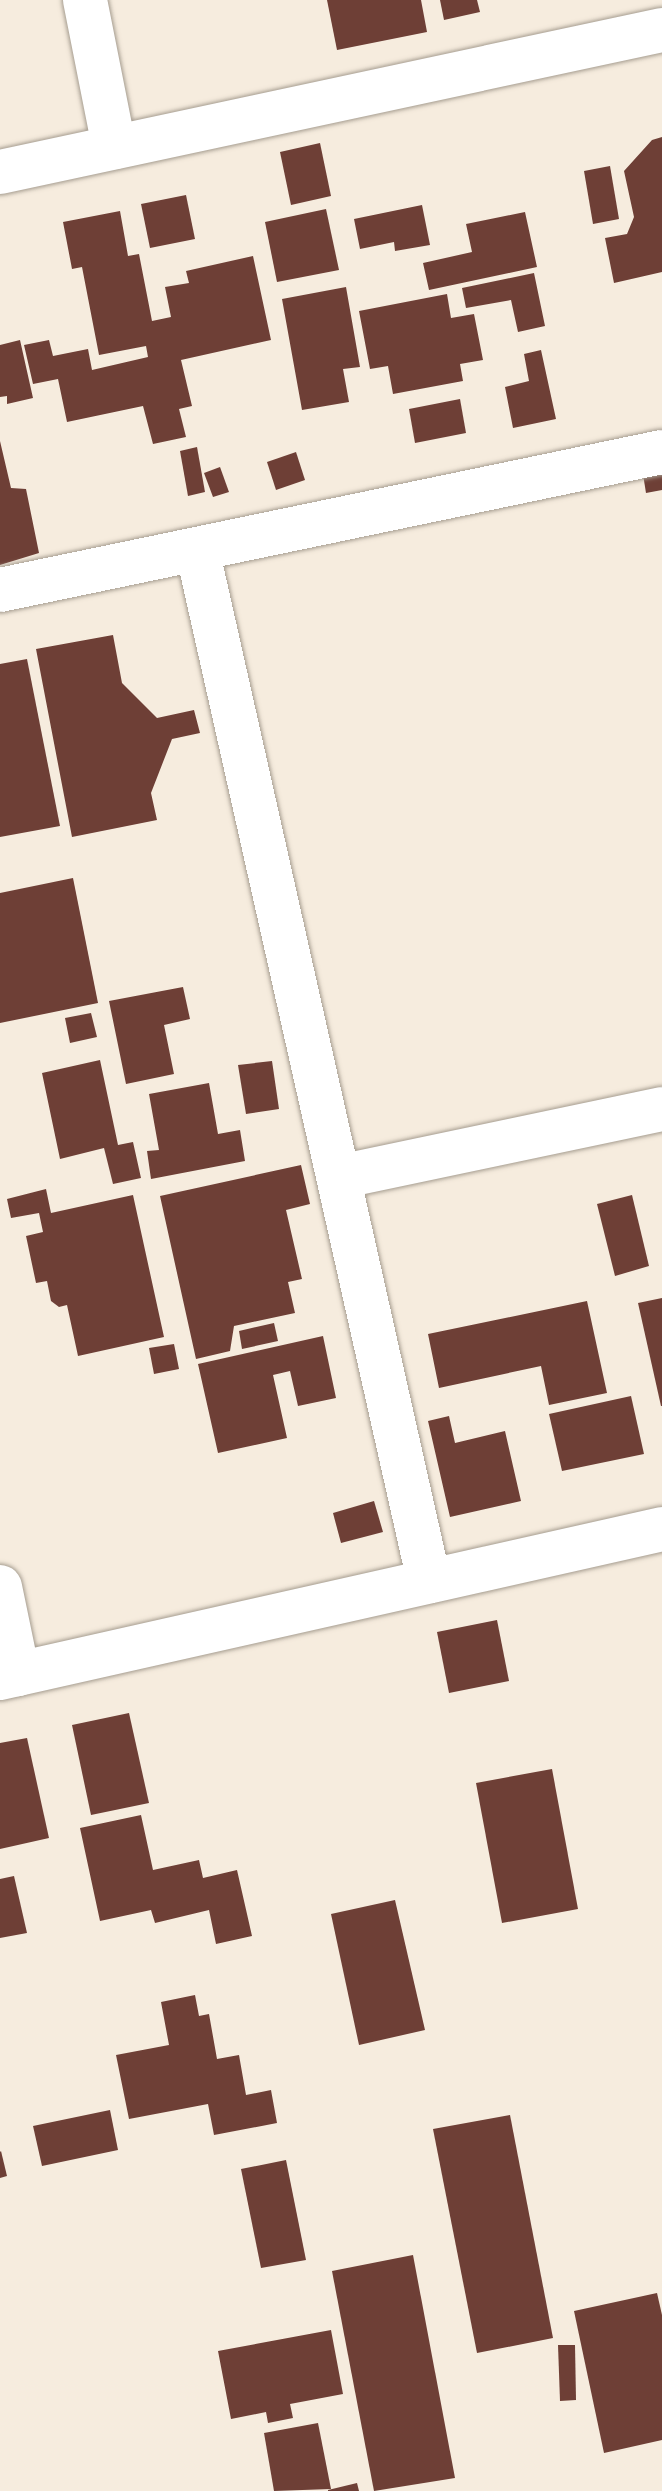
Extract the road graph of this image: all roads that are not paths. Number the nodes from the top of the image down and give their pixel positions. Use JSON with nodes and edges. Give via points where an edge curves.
{"nodes":[{"id":1,"x":85,"y":0,"type":"edge"},
{"id":2,"x":662,"y":30,"type":"edge"},
{"id":3,"x":114,"y":147,"type":"junction"},
{"id":4,"x":0,"y":172,"type":"edge"},
{"id":5,"x":662,"y":452,"type":"edge"},
{"id":6,"x":197,"y":549,"type":"junction"},
{"id":7,"x":0,"y":590,"type":"edge"},
{"id":8,"x":662,"y":1109,"type":"edge"},
{"id":9,"x":339,"y":1177,"type":"junction"},
{"id":10,"x":662,"y":1529,"type":"edge"},
{"id":11,"x":429,"y":1581,"type":"junction"},
{"id":12,"x":0,"y":1587,"type":"edge"},
{"id":13,"x":9,"y":1676,"type":"edge"}],
"edges":[{"from":1,"to":3,"type":"street"},
{"from":2,"to":3,"type":"street"},
{"from":3,"to":4,"type":"street"},
{"from":5,"to":6,"type":"street"},
{"from":6,"to":7,"type":"street"},
{"from":6,"to":9,"type":"street"},
{"from":8,"to":9,"type":"street"},
{"from":9,"to":11,"type":"street"},
{"from":10,"to":11,"type":"street"},
{"from":11,"to":13,"type":"street"},
{"from":12,"to":13,"type":"street"}]}
